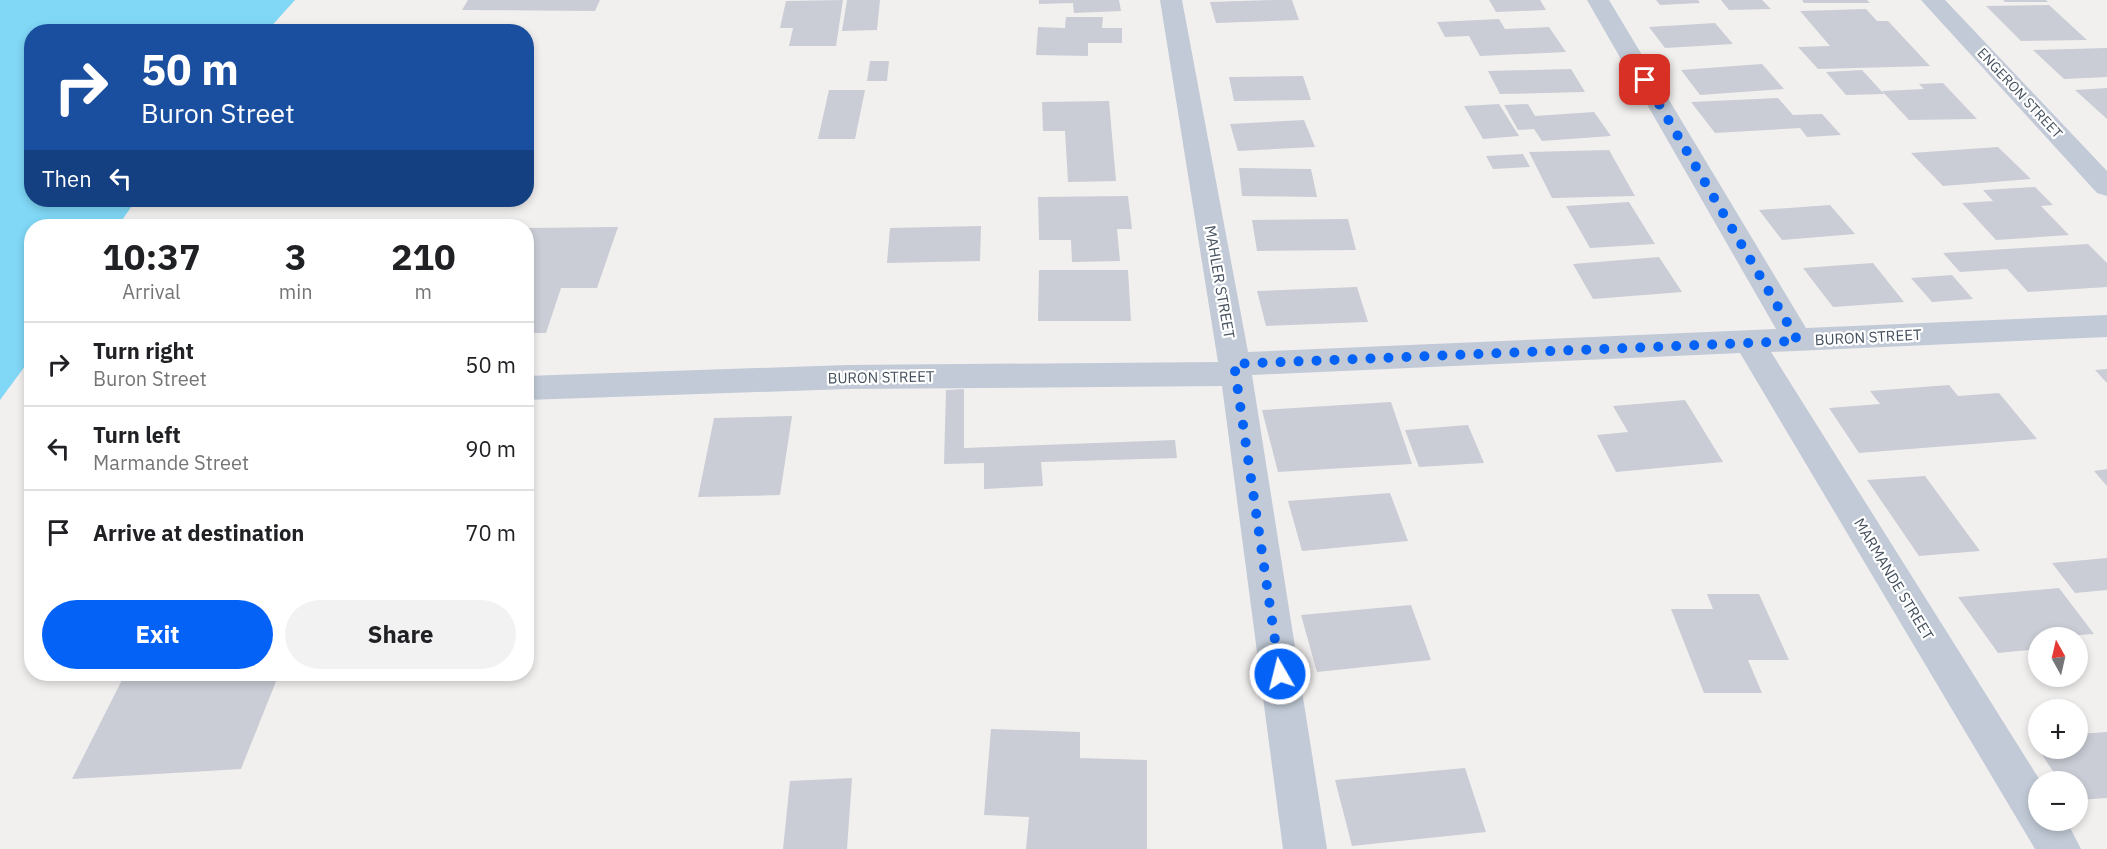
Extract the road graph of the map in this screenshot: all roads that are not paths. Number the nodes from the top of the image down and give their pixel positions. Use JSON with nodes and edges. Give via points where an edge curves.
{"nodes":[{"id":1,"x":1171,"y":0,"type":"edge"},
{"id":2,"x":1598,"y":0,"type":"edge"},
{"id":3,"x":1932,"y":0,"type":"edge"},
{"id":4,"x":2107,"y":187,"type":"edge"},
{"id":5,"x":2107,"y":326,"type":"edge"},
{"id":6,"x":1798,"y":341,"type":"junction"},
{"id":7,"x":1750,"y":343,"type":"junction"},
{"id":8,"x":1235,"y":369,"type":"junction"},
{"id":9,"x":534,"y":388,"type":"edge"},
{"id":10,"x":2028,"y":800,"type":"edge"},
{"id":11,"x":2048,"y":831,"type":"edge"},
{"id":12,"x":1305,"y":849,"type":"edge"},
{"id":13,"x":2059,"y":849,"type":"edge"}],
"edges":[{"from":1,"to":8,"type":"street","name":"MAHLER STREET"},
{"from":2,"to":6,"type":"street"},
{"from":3,"to":4,"type":"street","name":"ENGERON STREET"},
{"from":5,"to":6,"type":"street","name":"BURON STREET"},
{"from":6,"to":7,"type":"street","name":"BURON STREET"},
{"from":7,"to":8,"type":"street","name":"BURON STREET"},
{"from":7,"to":10,"type":"street","name":"MARMANDE STREET"},
{"from":8,"to":9,"type":"street","name":"BURON STREET"},
{"from":8,"to":12,"type":"street","name":"MAHLER STREET"},
{"from":11,"to":13,"type":"street"}]}
